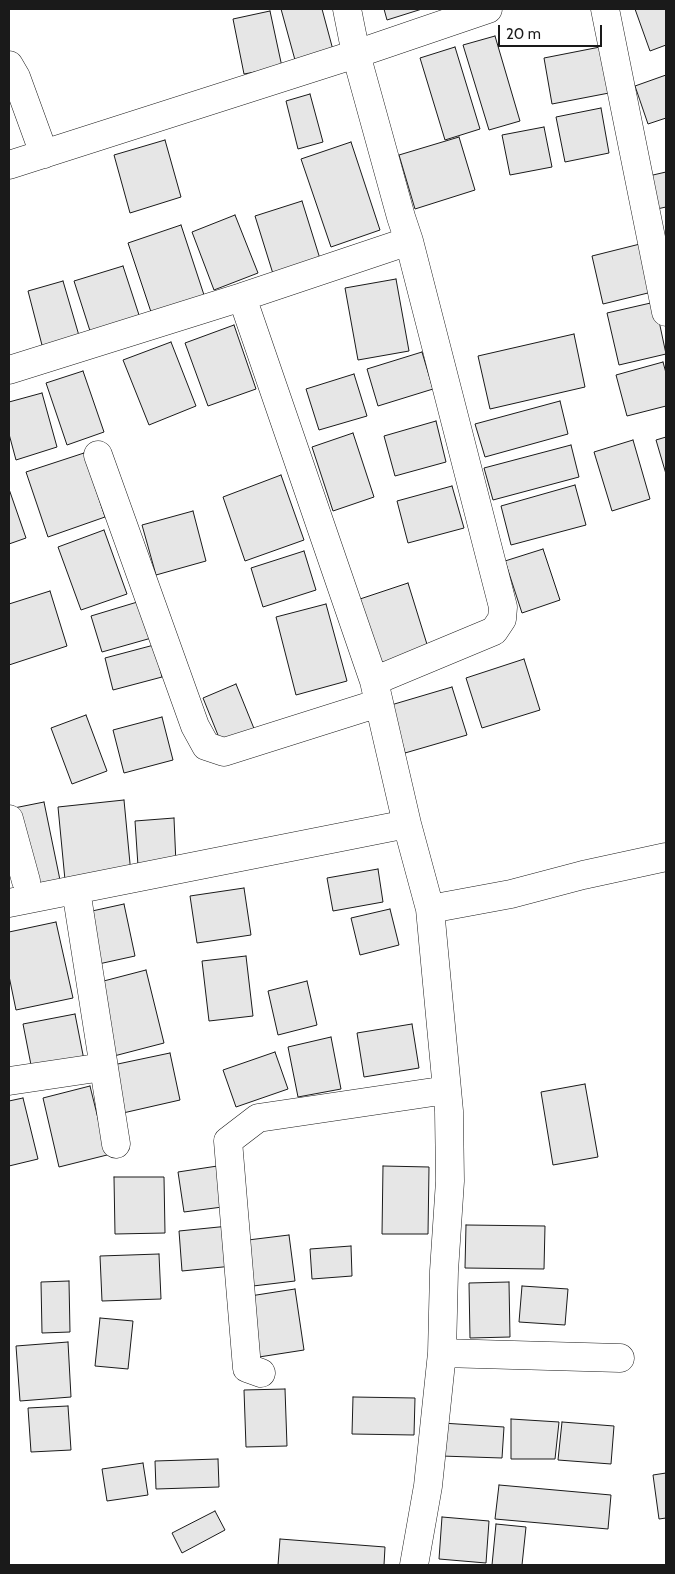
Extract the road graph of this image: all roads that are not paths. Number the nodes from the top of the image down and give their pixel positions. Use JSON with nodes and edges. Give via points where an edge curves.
{"nodes":[{"id":1,"x":347,"y":9,"type":"edge"},
{"id":2,"x":488,"y":9,"type":"edge"},
{"id":3,"x":606,"y":9,"type":"edge"},
{"id":4,"x":356,"y":54,"type":"junction"},
{"id":5,"x":9,"y":65,"type":"edge"},
{"id":6,"x":44,"y":154,"type":"junction"},
{"id":7,"x":9,"y":165,"type":"edge"},
{"id":8,"x":409,"y":241,"type":"junction"},
{"id":9,"x":242,"y":297,"type":"junction"},
{"id":10,"x":666,"y":312,"type":"edge"},
{"id":11,"x":9,"y":370,"type":"edge"},
{"id":12,"x":98,"y":455,"type":"dead end"},
{"id":13,"x":377,"y":692,"type":"junction"},
{"id":14,"x":9,"y":819,"type":"edge"},
{"id":15,"x":407,"y":824,"type":"junction"},
{"id":16,"x":666,"y":857,"type":"edge"},
{"id":17,"x":26,"y":881,"type":"dead end"},
{"id":18,"x":76,"y":890,"type":"junction"},
{"id":19,"x":9,"y":903,"type":"edge"},
{"id":20,"x":430,"y":909,"type":"junction"},
{"id":21,"x":104,"y":1067,"type":"junction"},
{"id":22,"x":9,"y":1080,"type":"edge"},
{"id":23,"x":447,"y":1090,"type":"junction"},
{"id":24,"x":116,"y":1144,"type":"dead end"},
{"id":25,"x":442,"y":1353,"type":"junction"},
{"id":26,"x":620,"y":1358,"type":"dead end"},
{"id":27,"x":261,"y":1373,"type":"dead end"},
{"id":28,"x":414,"y":1565,"type":"edge"}],
"edges":[{"from":1,"to":4,"type":"street"},
{"from":2,"to":4,"type":"street"},
{"from":3,"to":10,"type":"street"},
{"from":4,"to":6,"type":"street"},
{"from":4,"to":8,"type":"street"},
{"from":5,"to":6,"type":"street"},
{"from":6,"to":7,"type":"street"},
{"from":8,"to":9,"type":"street"},
{"from":8,"to":13,"type":"street","via":[[503,607],[502,620],[494,631]]},
{"from":9,"to":11,"type":"street"},
{"from":9,"to":13,"type":"street"},
{"from":12,"to":13,"type":"street","via":[[195,726],[206,746],[224,752]]},
{"from":13,"to":15,"type":"street"},
{"from":14,"to":17,"type":"street"},
{"from":15,"to":18,"type":"street"},
{"from":15,"to":20,"type":"street"},
{"from":16,"to":20,"type":"street","via":[[511,894]]},
{"from":18,"to":19,"type":"street"},
{"from":18,"to":21,"type":"street"},
{"from":20,"to":23,"type":"street"},
{"from":21,"to":22,"type":"street"},
{"from":21,"to":24,"type":"street"},
{"from":23,"to":25,"type":"street","via":[[450,1181]]},
{"from":23,"to":27,"type":"street","via":[[258,1118],[228,1141],[247,1368]]},
{"from":25,"to":26,"type":"street"},
{"from":25,"to":28,"type":"street","via":[[428,1486]]}]}
